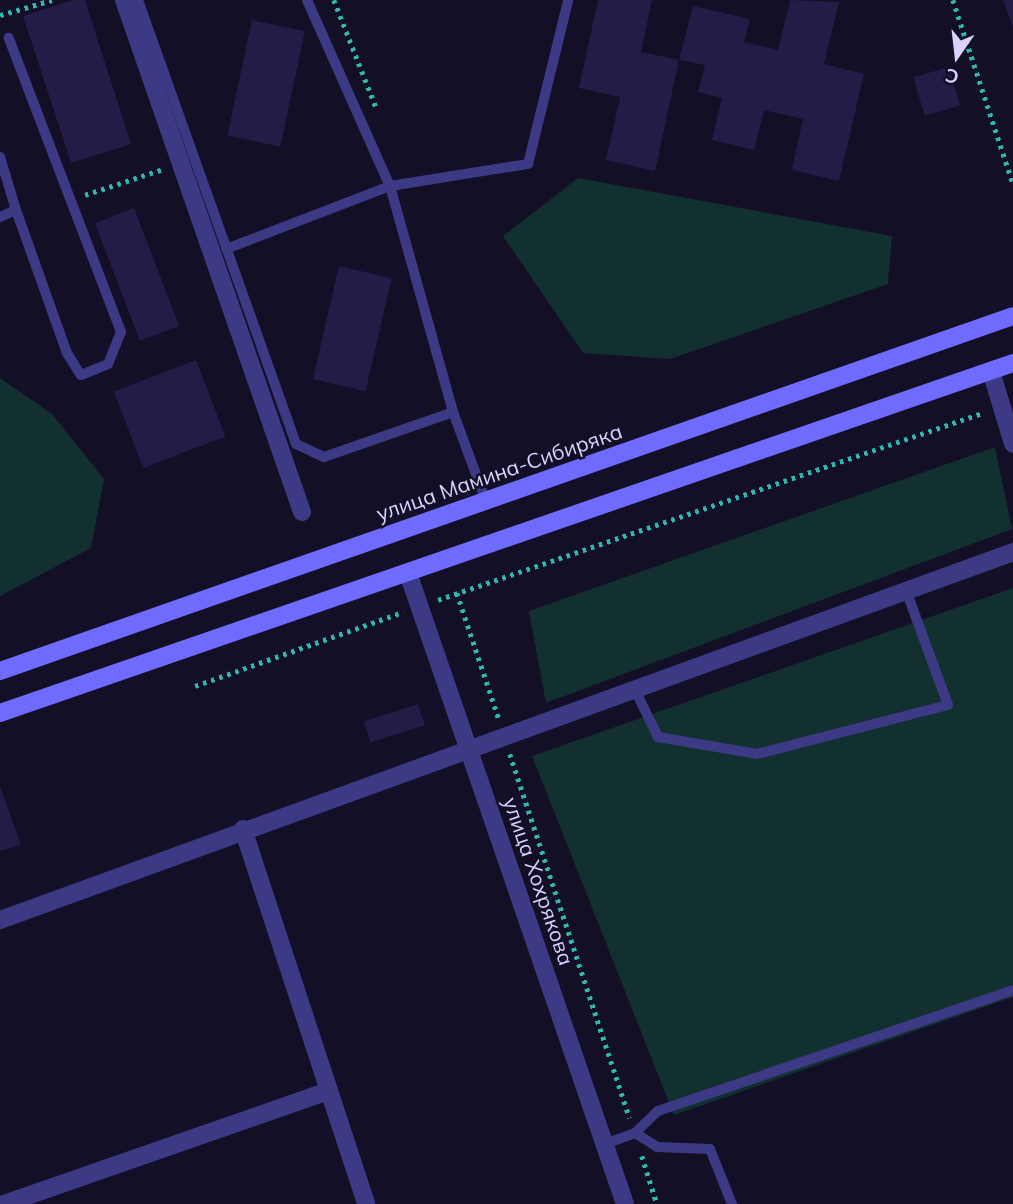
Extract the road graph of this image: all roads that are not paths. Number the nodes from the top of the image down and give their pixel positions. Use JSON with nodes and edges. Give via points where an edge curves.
{"nodes":[{"id":1,"x":124,"y":0,"type":"edge"},
{"id":2,"x":138,"y":0,"type":"edge"},
{"id":3,"x":307,"y":0,"type":"edge"},
{"id":4,"x":568,"y":1,"type":"edge"},
{"id":5,"x":9,"y":38,"type":"dead end"},
{"id":6,"x":0,"y":156,"type":"edge"},
{"id":7,"x":390,"y":186,"type":"junction"},
{"id":8,"x":16,"y":210,"type":"junction"},
{"id":9,"x":0,"y":217,"type":"edge"},
{"id":10,"x":226,"y":249,"type":"junction"},
{"id":11,"x":1009,"y":320,"type":"edge"},
{"id":12,"x":1013,"y":363,"type":"edge"},
{"id":13,"x":991,"y":371,"type":"junction"},
{"id":14,"x":453,"y":412,"type":"junction"},
{"id":15,"x":1013,"y":444,"type":"edge"},
{"id":16,"x":486,"y":501,"type":"junction"},
{"id":17,"x":302,"y":512,"type":"dead end"},
{"id":18,"x":1013,"y":552,"type":"edge"},
{"id":19,"x":408,"y":573,"type":"junction"},
{"id":20,"x":906,"y":590,"type":"junction"},
{"id":21,"x":0,"y":671,"type":"edge"},
{"id":22,"x":634,"y":688,"type":"junction"},
{"id":23,"x":0,"y":713,"type":"edge"},
{"id":24,"x":470,"y":747,"type":"junction"},
{"id":25,"x":243,"y":829,"type":"junction"},
{"id":26,"x":0,"y":920,"type":"edge"},
{"id":27,"x":1013,"y":990,"type":"edge"},
{"id":28,"x":329,"y":1091,"type":"junction"},
{"id":29,"x":635,"y":1133,"type":"junction"},
{"id":30,"x":605,"y":1144,"type":"junction"},
{"id":31,"x":4,"y":1204,"type":"edge"},
{"id":32,"x":366,"y":1204,"type":"edge"},
{"id":33,"x":625,"y":1204,"type":"edge"},
{"id":34,"x":732,"y":1204,"type":"edge"}],
"edges":[{"from":1,"to":17,"type":"street"},
{"from":2,"to":10,"type":"lane"},
{"from":3,"to":7,"type":"lane"},
{"from":4,"to":7,"type":"lane","via":[[528,164]]},
{"from":5,"to":8,"type":"lane","via":[[67,201],[121,332],[108,364],[81,375],[67,353]]},
{"from":6,"to":8,"type":"lane"},
{"from":7,"to":10,"type":"lane"},
{"from":7,"to":14,"type":"lane"},
{"from":8,"to":9,"type":"lane"},
{"from":10,"to":14,"type":"lane","via":[[296,444],[324,457]]},
{"from":11,"to":16,"type":"main road","name":"улица Мамина-Сибиряка"},
{"from":12,"to":13,"type":"main road"},
{"from":13,"to":15,"type":"street"},
{"from":13,"to":19,"type":"main road"},
{"from":14,"to":16,"type":"lane"},
{"from":16,"to":21,"type":"main road","name":"улица Мамина-Сибиряка"},
{"from":18,"to":20,"type":"street"},
{"from":19,"to":23,"type":"main road"},
{"from":19,"to":24,"type":"street","name":"улица Хохрякова"},
{"from":20,"to":22,"type":"street"},
{"from":20,"to":22,"type":"lane","via":[[948,705],[757,754],[659,737]]},
{"from":22,"to":24,"type":"street"},
{"from":24,"to":25,"type":"street"},
{"from":24,"to":30,"type":"street","name":"улица Хохрякова"},
{"from":25,"to":26,"type":"street"},
{"from":25,"to":28,"type":"street"},
{"from":27,"to":29,"type":"lane","via":[[658,1111]]},
{"from":28,"to":31,"type":"street"},
{"from":28,"to":32,"type":"street"},
{"from":29,"to":30,"type":"lane"},
{"from":29,"to":34,"type":"lane","via":[[657,1147],[710,1149]]},
{"from":30,"to":33,"type":"street","name":"улица Хохрякова"}]}
